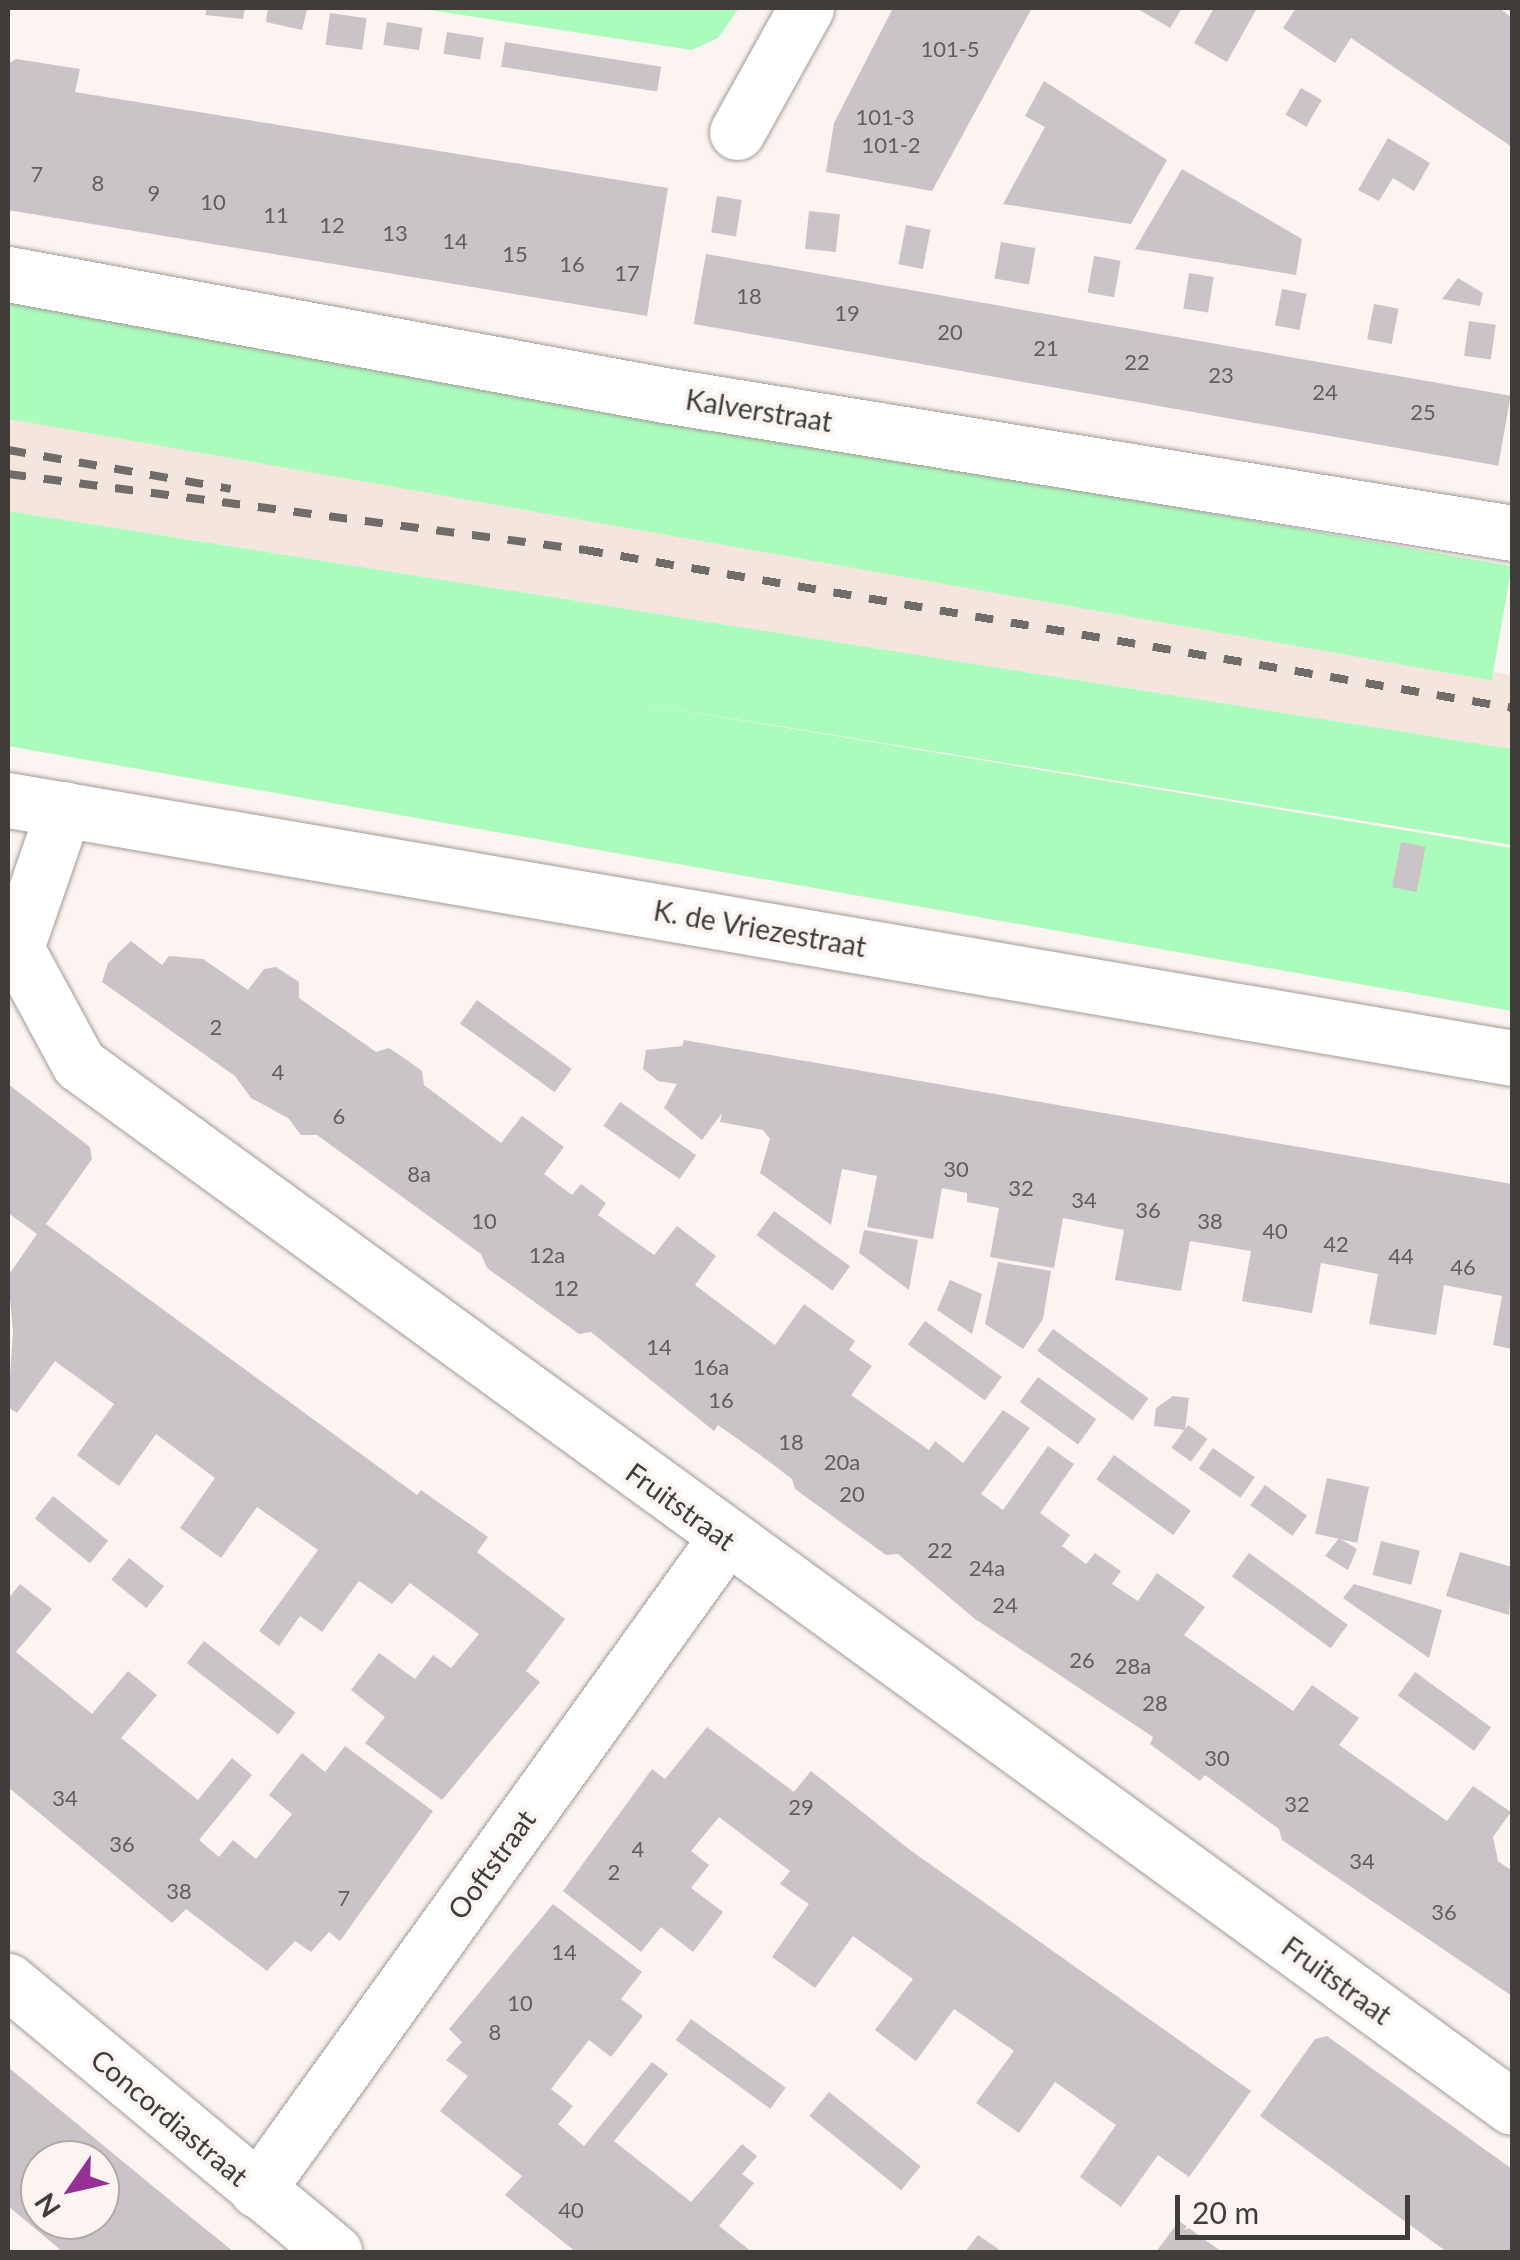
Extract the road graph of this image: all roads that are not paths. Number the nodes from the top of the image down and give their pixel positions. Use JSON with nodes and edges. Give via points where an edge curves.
{"nodes":[{"id":1,"x":806,"y":8,"type":"edge"},
{"id":2,"x":738,"y":132,"type":"dead end"},
{"id":3,"x":8,"y":274,"type":"edge"},
{"id":4,"x":1512,"y":534,"type":"edge"},
{"id":5,"x":8,"y":800,"type":"edge"},
{"id":6,"x":64,"y":809,"type":"junction"},
{"id":7,"x":1512,"y":1058,"type":"edge"},
{"id":8,"x":726,"y":1539,"type":"junction"},
{"id":9,"x":8,"y":1981,"type":"edge"},
{"id":10,"x":1512,"y":2107,"type":"edge"},
{"id":11,"x":257,"y":2190,"type":"junction"},
{"id":12,"x":334,"y":2252,"type":"edge"}],
"edges":[{"from":1,"to":2,"type":"street"},
{"from":3,"to":4,"type":"street","name":"Kalverstraat","via":[[664,395]]},
{"from":5,"to":6,"type":"street","name":"K. de Vriezestraat"},
{"from":6,"to":7,"type":"street","name":"K. de Vriezestraat"},
{"from":6,"to":8,"type":"street","name":"Fruitstraat","via":[[16,948],[78,1064]]},
{"from":8,"to":10,"type":"street","name":"Fruitstraat"},
{"from":8,"to":11,"type":"street","name":"Ooftstraat"},
{"from":9,"to":11,"type":"street","name":"Concordiastraat"},
{"from":11,"to":12,"type":"street","name":"Concordiastraat"}]}
